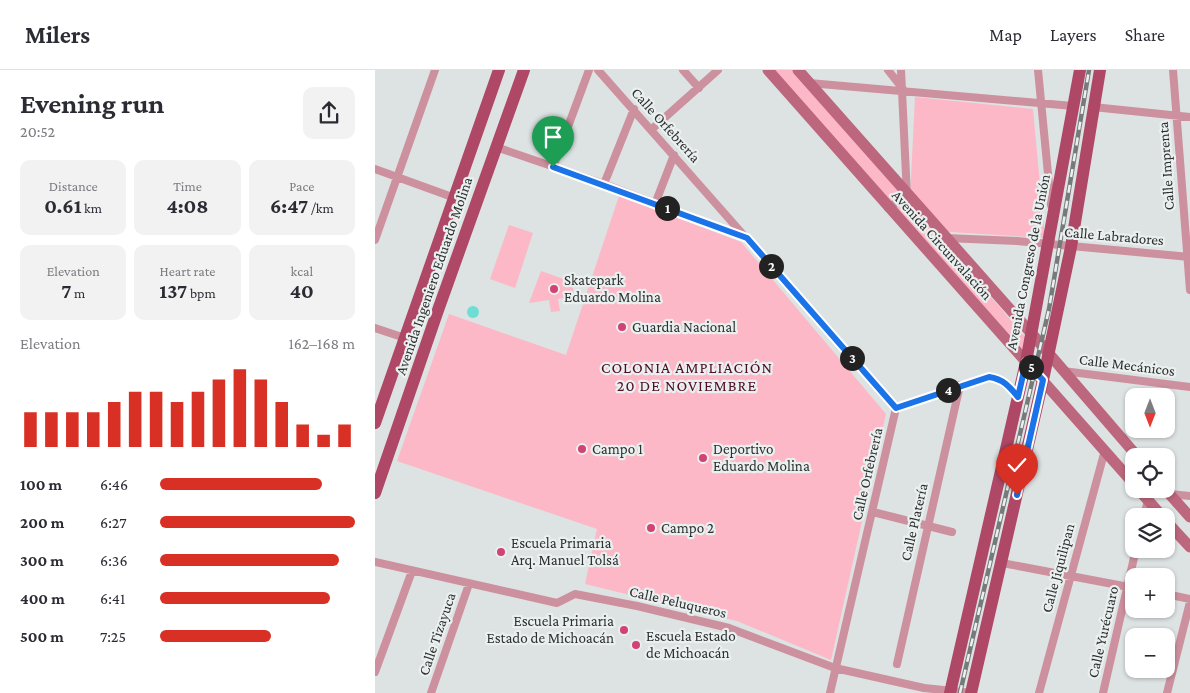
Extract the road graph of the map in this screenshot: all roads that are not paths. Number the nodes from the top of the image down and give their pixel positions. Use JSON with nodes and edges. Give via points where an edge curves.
{"nodes":[{"id":1,"x":435,"y":70,"type":"edge"},
{"id":2,"x":499,"y":70,"type":"edge"},
{"id":3,"x":524,"y":70,"type":"edge"},
{"id":4,"x":589,"y":70,"type":"edge"},
{"id":5,"x":598,"y":70,"type":"edge"},
{"id":6,"x":683,"y":70,"type":"edge"},
{"id":7,"x":718,"y":70,"type":"edge"},
{"id":8,"x":768,"y":70,"type":"edge"},
{"id":9,"x":798,"y":70,"type":"edge"},
{"id":10,"x":888,"y":70,"type":"edge"},
{"id":11,"x":901,"y":70,"type":"edge"},
{"id":12,"x":1037,"y":70,"type":"edge"},
{"id":13,"x":1080,"y":70,"type":"edge"},
{"id":14,"x":1100,"y":70,"type":"edge"},
{"id":15,"x":1173,"y":70,"type":"edge"},
{"id":16,"x":809,"y":83,"type":"junction"},
{"id":17,"x":699,"y":88,"type":"junction"},
{"id":18,"x":903,"y":90,"type":"junction"},
{"id":19,"x":1040,"y":103,"type":"junction"},
{"id":20,"x":1073,"y":106,"type":"junction"},
{"id":21,"x":1093,"y":107,"type":"junction"},
{"id":22,"x":634,"y":109,"type":"junction"},
{"id":23,"x":1176,"y":116,"type":"junction"},
{"id":24,"x":1190,"y":117,"type":"edge"},
{"id":25,"x":652,"y":129,"type":"junction"},
{"id":26,"x":496,"y":147,"type":"junction"},
{"id":27,"x":674,"y":155,"type":"junction"},
{"id":28,"x":553,"y":167,"type":"junction"},
{"id":29,"x":375,"y":169,"type":"edge"},
{"id":30,"x":398,"y":177,"type":"junction"},
{"id":31,"x":604,"y":184,"type":"junction"},
{"id":32,"x":907,"y":196,"type":"junction"},
{"id":33,"x":455,"y":198,"type":"junction"},
{"id":34,"x":655,"y":204,"type":"junction"},
{"id":35,"x":888,"y":208,"type":"junction"},
{"id":36,"x":1053,"y":222,"type":"junction"},
{"id":37,"x":747,"y":238,"type":"junction"},
{"id":38,"x":947,"y":238,"type":"junction"},
{"id":39,"x":375,"y":240,"type":"edge"},
{"id":40,"x":1049,"y":244,"type":"junction"},
{"id":41,"x":1071,"y":247,"type":"junction"},
{"id":42,"x":1188,"y":256,"type":"edge"},
{"id":43,"x":1190,"y":290,"type":"edge"},
{"id":44,"x":375,"y":328,"type":"edge"},
{"id":45,"x":1032,"y":334,"type":"junction"},
{"id":46,"x":405,"y":338,"type":"junction"},
{"id":47,"x":1049,"y":356,"type":"junction"},
{"id":48,"x":1026,"y":362,"type":"junction"},
{"id":49,"x":1061,"y":370,"type":"junction"},
{"id":50,"x":1043,"y":380,"type":"junction"},
{"id":51,"x":961,"y":385,"type":"junction"},
{"id":52,"x":1190,"y":387,"type":"edge"},
{"id":53,"x":1018,"y":397,"type":"junction"},
{"id":54,"x":896,"y":408,"type":"junction"},
{"id":55,"x":375,"y":423,"type":"edge"},
{"id":56,"x":1130,"y":448,"type":"edge"},
{"id":57,"x":1105,"y":450,"type":"junction"},
{"id":58,"x":1125,"y":473,"type":"edge"},
{"id":59,"x":375,"y":493,"type":"edge"},
{"id":60,"x":1175,"y":493,"type":"edge"},
{"id":61,"x":1190,"y":496,"type":"edge"},
{"id":62,"x":1173,"y":498,"type":"edge"},
{"id":63,"x":1148,"y":500,"type":"joint"},
{"id":64,"x":1146,"y":508,"type":"edge"},
{"id":65,"x":1155,"y":508,"type":"edge"},
{"id":66,"x":873,"y":512,"type":"junction"},
{"id":67,"x":1190,"y":517,"type":"edge"},
{"id":68,"x":927,"y":525,"type":"junction"},
{"id":69,"x":1175,"y":531,"type":"edge"},
{"id":70,"x":952,"y":532,"type":"dead end"},
{"id":71,"x":1190,"y":547,"type":"edge"},
{"id":72,"x":375,"y":562,"type":"edge"},
{"id":73,"x":1002,"y":563,"type":"junction"},
{"id":74,"x":412,"y":570,"type":"junction"},
{"id":75,"x":1070,"y":576,"type":"junction"},
{"id":76,"x":469,"y":584,"type":"junction"},
{"id":77,"x":1125,"y":586,"type":"edge"},
{"id":78,"x":1175,"y":596,"type":"edge"},
{"id":79,"x":1190,"y":600,"type":"edge"},
{"id":80,"x":1125,"y":610,"type":"edge"},
{"id":81,"x":897,"y":664,"type":"dead end"},
{"id":82,"x":835,"y":668,"type":"junction"},
{"id":83,"x":375,"y":672,"type":"edge"},
{"id":84,"x":431,"y":693,"type":"edge"},
{"id":85,"x":830,"y":693,"type":"edge"},
{"id":86,"x":950,"y":693,"type":"edge"},
{"id":87,"x":972,"y":693,"type":"edge"},
{"id":88,"x":1039,"y":693,"type":"edge"},
{"id":89,"x":1103,"y":693,"type":"edge"},
{"id":90,"x":1167,"y":693,"type":"edge"}],
"edges":[{"from":1,"to":30,"type":"street"},
{"from":2,"to":33,"type":"main road","name":"Avenida Ingeniero Eduardo Molina"},
{"from":3,"to":26,"type":"main road","name":"Avenida Ingeniero Eduardo Molina"},
{"from":4,"to":28,"type":"street"},
{"from":5,"to":22,"type":"street","name":"Calle Orfebrería"},
{"from":6,"to":17,"type":"street"},
{"from":7,"to":17,"type":"street"},
{"from":8,"to":35,"type":"main road","name":"Avenida Circunvalación"},
{"from":9,"to":16,"type":"main road","name":"Avenida Circunvalación"},
{"from":10,"to":18,"type":"street"},
{"from":11,"to":18,"type":"street"},
{"from":12,"to":19,"type":"street"},
{"from":13,"to":20,"type":"main road","name":"Avenida Congreso de la Unión"},
{"from":14,"to":21,"type":"main road"},
{"from":15,"to":23,"type":"street","name":"Calle Imprenta"},
{"from":16,"to":18,"type":"street"},
{"from":16,"to":32,"type":"main road","name":"Avenida Circunvalación"},
{"from":17,"to":25,"type":"street"},
{"from":18,"to":19,"type":"street"},
{"from":18,"to":32,"type":"street"},
{"from":19,"to":20,"type":"street"},
{"from":19,"to":36,"type":"street"},
{"from":20,"to":36,"type":"main road","name":"Avenida Congreso de la Unión"},
{"from":21,"to":23,"type":"street"},
{"from":21,"to":41,"type":"main road"},
{"from":22,"to":25,"type":"street","name":"Calle Orfebrería"},
{"from":22,"to":31,"type":"street"},
{"from":23,"to":24,"type":"street"},
{"from":23,"to":42,"type":"street","name":"Calle Imprenta"},
{"from":25,"to":27,"type":"street","name":"Calle Orfebrería"},
{"from":26,"to":28,"type":"street"},
{"from":26,"to":59,"type":"main road","name":"Avenida Ingeniero Eduardo Molina"},
{"from":27,"to":34,"type":"street"},
{"from":27,"to":37,"type":"street","name":"Calle Orfebrería"},
{"from":28,"to":31,"type":"street"},
{"from":29,"to":30,"type":"street"},
{"from":30,"to":33,"type":"street"},
{"from":30,"to":39,"type":"street"},
{"from":31,"to":34,"type":"street"},
{"from":32,"to":35,"type":"street"},
{"from":32,"to":38,"type":"main road","name":"Avenida Circunvalación"},
{"from":33,"to":46,"type":"main road","name":"Avenida Ingeniero Eduardo Molina"},
{"from":34,"to":37,"type":"street"},
{"from":35,"to":48,"type":"main road","name":"Avenida Circunvalación"},
{"from":36,"to":40,"type":"main road","name":"Avenida Congreso de la Unión"},
{"from":37,"to":54,"type":"street","name":"Calle Orfebrería"},
{"from":38,"to":40,"type":"street","name":"Calle Labradores"},
{"from":38,"to":45,"type":"main road","name":"Avenida Circunvalación"},
{"from":40,"to":41,"type":"street","name":"Calle Labradores"},
{"from":40,"to":45,"type":"main road","name":"Avenida Congreso de la Unión"},
{"from":41,"to":42,"type":"street","name":"Calle Labradores"},
{"from":41,"to":47,"type":"main road"},
{"from":42,"to":43,"type":"street","name":"Calle Imprenta"},
{"from":44,"to":46,"type":"street"},
{"from":45,"to":47,"type":"main road","name":"Avenida Circunvalación"},
{"from":45,"to":48,"type":"main road","name":"Avenida Congreso de la Unión"},
{"from":46,"to":55,"type":"main road","name":"Avenida Ingeniero Eduardo Molina"},
{"from":47,"to":49,"type":"main road","name":"Avenida Circunvalación"},
{"from":47,"to":50,"type":"main road"},
{"from":48,"to":50,"type":"main road","name":"Avenida Circunvalación"},
{"from":48,"to":53,"type":"main road","name":"Avenida Congreso de la Unión"},
{"from":49,"to":52,"type":"street","name":"Calle Mecánicos"},
{"from":49,"to":56,"type":"main road","name":"Avenida Circunvalación"},
{"from":50,"to":57,"type":"main road","name":"Avenida Circunvalación"},
{"from":50,"to":73,"type":"main road"},
{"from":51,"to":53,"type":"street","via":[[979,378],[999,379]]},
{"from":51,"to":54,"type":"street"},
{"from":51,"to":68,"type":"street","name":"Calle Platería"},
{"from":53,"to":86,"type":"main road","name":"Avenida Congreso de la Unión"},
{"from":54,"to":66,"type":"street","name":"Calle Orfebrería"},
{"from":57,"to":58,"type":"main road","name":"Avenida Circunvalación"},
{"from":57,"to":75,"type":"street","name":"Calle Jiquilipan"},
{"from":60,"to":61,"type":"street"},
{"from":62,"to":67,"type":"main road"},
{"from":63,"to":64,"type":"street"},
{"from":63,"to":65,"type":"main road"},
{"from":66,"to":68,"type":"street"},
{"from":66,"to":82,"type":"street","name":"Calle Orfebrería"},
{"from":68,"to":70,"type":"street"},
{"from":68,"to":81,"type":"street","name":"Calle Platería"},
{"from":69,"to":71,"type":"main road"},
{"from":72,"to":74,"type":"street","name":"Calle Peluqueros"},
{"from":73,"to":75,"type":"street"},
{"from":73,"to":87,"type":"main road"},
{"from":74,"to":76,"type":"street","name":"Calle Peluqueros"},
{"from":74,"to":83,"type":"street"},
{"from":75,"to":77,"type":"street"},
{"from":75,"to":88,"type":"street","name":"Calle Jiquilipan"},
{"from":76,"to":82,"type":"street","name":"Calle Peluqueros","via":[[557,603],[575,594],[637,606],[729,628]]},
{"from":76,"to":84,"type":"street","name":"Calle Tizayuca"},
{"from":78,"to":79,"type":"street"},
{"from":79,"to":90,"type":"street"},
{"from":80,"to":89,"type":"street","name":"Calle Yurécuaro"},
{"from":82,"to":85,"type":"street","name":"Calle Orfebrería"},
{"from":82,"to":86,"type":"street","name":"Calle Peluqueros"},
{"from":86,"to":87,"type":"street","name":"Calle Peluqueros"}]}
